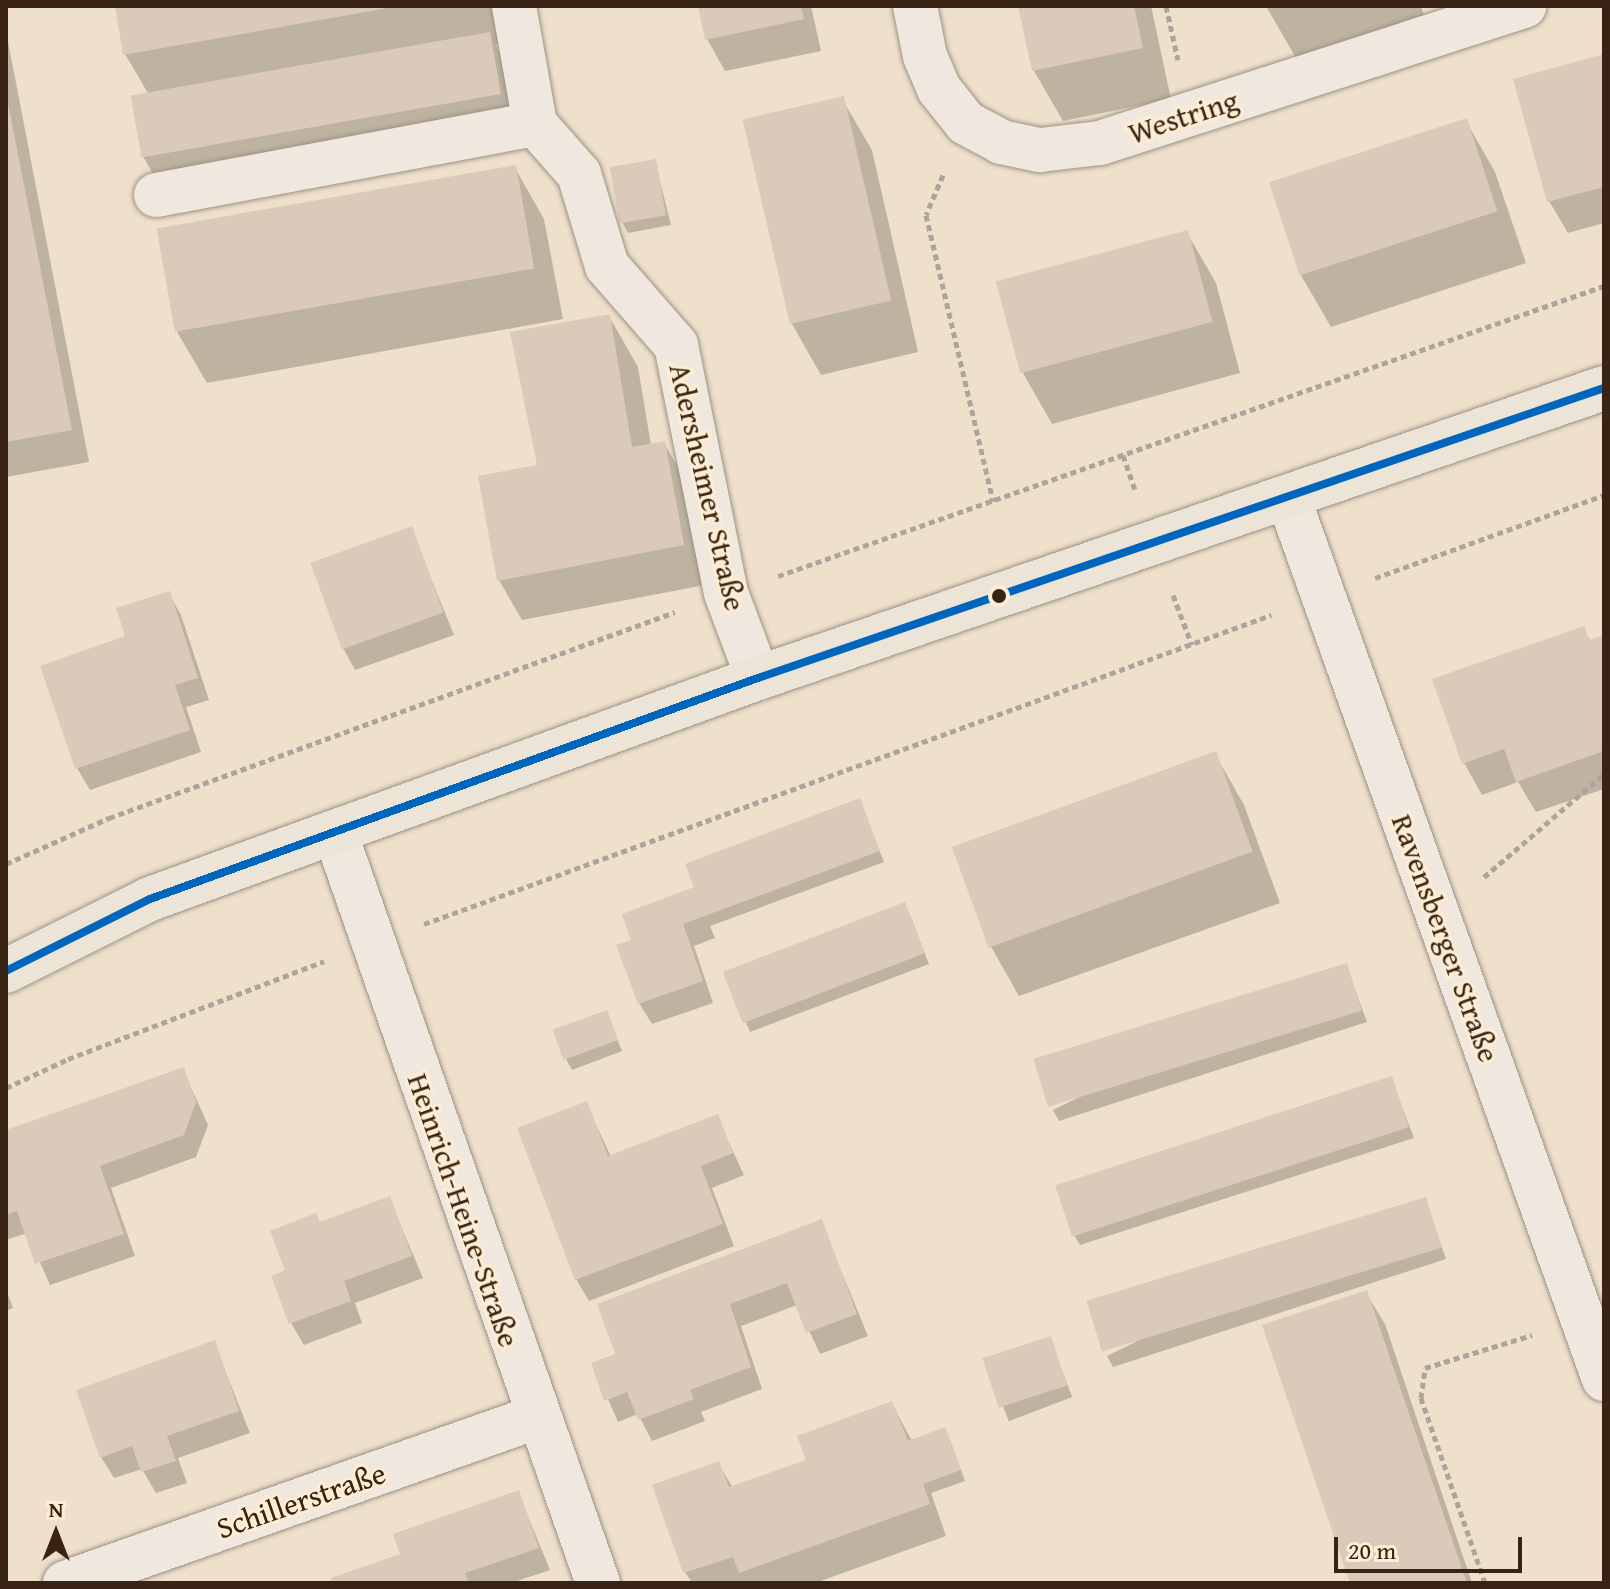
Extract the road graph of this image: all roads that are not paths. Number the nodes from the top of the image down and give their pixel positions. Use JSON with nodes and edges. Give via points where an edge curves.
{"nodes":[{"id":1,"x":514,"y":6,"type":"edge"},
{"id":2,"x":915,"y":6,"type":"edge"},
{"id":3,"x":1524,"y":6,"type":"edge"},
{"id":4,"x":535,"y":124,"type":"junction"},
{"id":5,"x":156,"y":195,"type":"dead end"},
{"id":6,"x":1604,"y":388,"type":"edge"},
{"id":7,"x":1288,"y":497,"type":"junction"},
{"id":8,"x":758,"y":678,"type":"junction"},
{"id":9,"x":336,"y":835,"type":"junction"},
{"id":10,"x":6,"y":971,"type":"edge"},
{"id":11,"x":1604,"y":1379,"type":"edge"},
{"id":12,"x":536,"y":1417,"type":"junction"},
{"id":13,"x":65,"y":1583,"type":"edge"},
{"id":14,"x":598,"y":1583,"type":"edge"}],
"edges":[{"from":1,"to":4,"type":"street"},
{"from":2,"to":3,"type":"street","name":"Westring","via":[[925,56],[939,89],[966,123],[1001,142],[1040,150],[1100,143]]},
{"from":4,"to":5,"type":"street"},
{"from":4,"to":8,"type":"street","name":"Adersheimer Straße","via":[[579,174],[607,266],[676,345],[726,593]]},
{"from":6,"to":7,"type":"main road"},
{"from":7,"to":8,"type":"main road"},
{"from":7,"to":11,"type":"street","name":"Ravensberger Straße"},
{"from":8,"to":9,"type":"main road"},
{"from":9,"to":10,"type":"main road","via":[[150,899]]},
{"from":9,"to":12,"type":"street","name":"Heinrich-Heine-Straße"},
{"from":12,"to":13,"type":"street","name":"Schillerstraße"},
{"from":12,"to":14,"type":"street","name":"Heinrich-Heine-Straße"}]}
